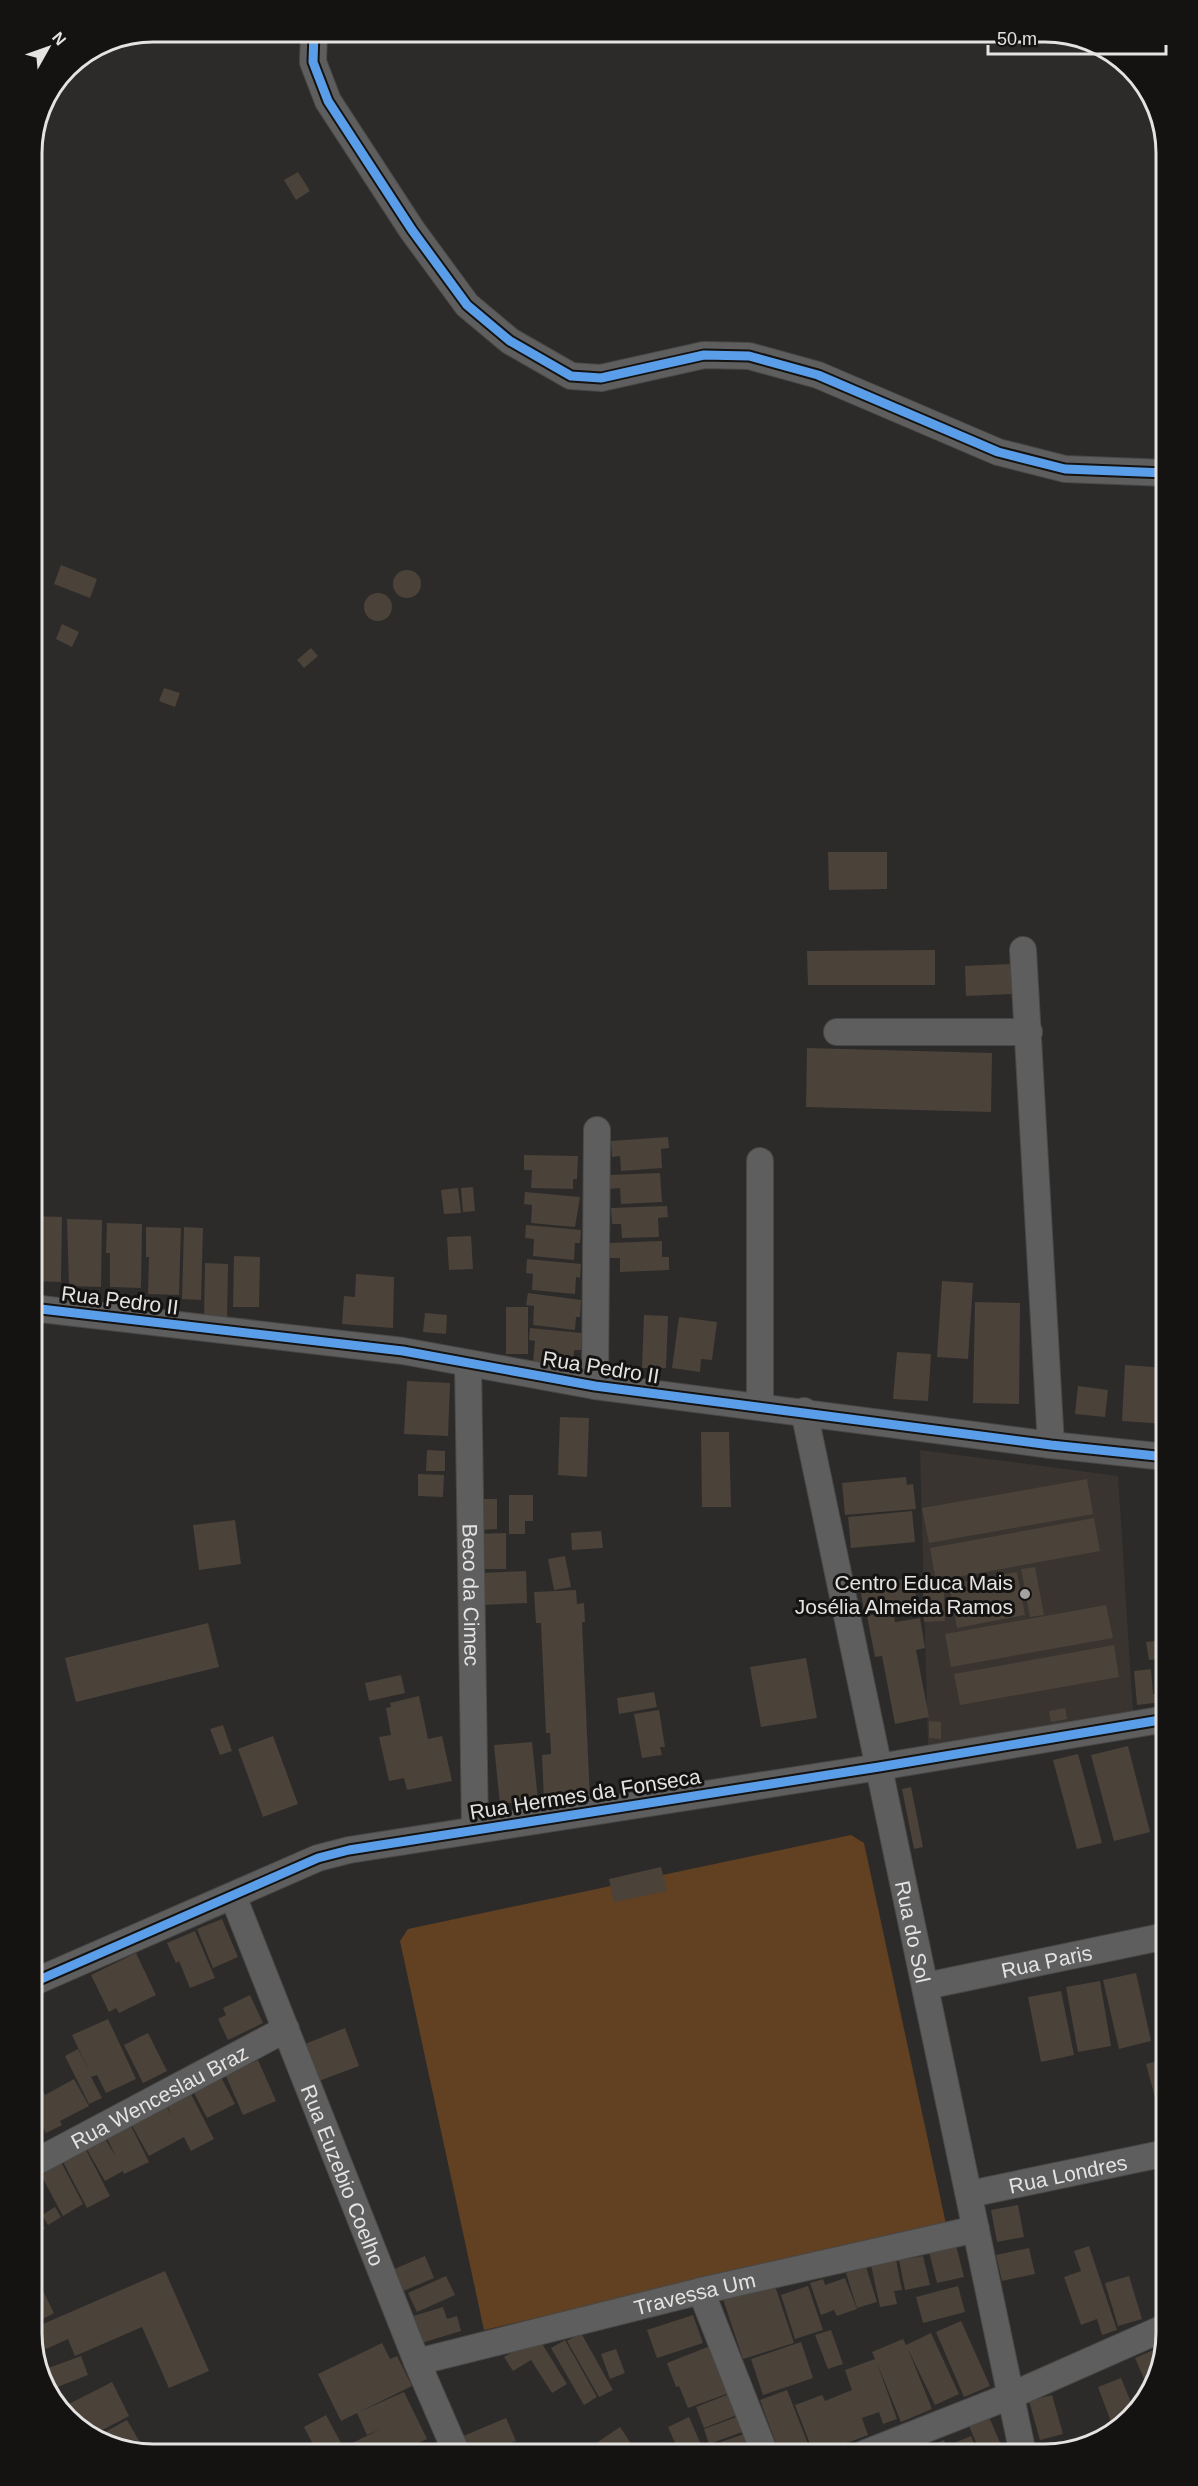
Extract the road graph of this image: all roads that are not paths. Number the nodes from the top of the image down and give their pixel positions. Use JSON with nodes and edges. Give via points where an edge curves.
{"nodes":[{"id":1,"x":314,"y":42,"type":"edge"},
{"id":2,"x":1156,"y":472,"type":"edge"},
{"id":3,"x":1023,"y":950,"type":"dead end"},
{"id":4,"x":837,"y":1032,"type":"dead end"},
{"id":5,"x":1029,"y":1032,"type":"junction"},
{"id":6,"x":597,"y":1130,"type":"dead end"},
{"id":7,"x":760,"y":1161,"type":"dead end"},
{"id":8,"x":42,"y":1309,"type":"edge"},
{"id":9,"x":468,"y":1363,"type":"junction"},
{"id":10,"x":595,"y":1386,"type":"junction"},
{"id":11,"x":760,"y":1406,"type":"junction"},
{"id":12,"x":804,"y":1411,"type":"junction"},
{"id":13,"x":1051,"y":1445,"type":"junction"},
{"id":14,"x":1156,"y":1456,"type":"edge"},
{"id":15,"x":1156,"y":1721,"type":"edge"},
{"id":16,"x":879,"y":1767,"type":"junction"},
{"id":17,"x":475,"y":1830,"type":"junction"},
{"id":18,"x":232,"y":1896,"type":"junction"},
{"id":19,"x":1156,"y":1937,"type":"edge"},
{"id":20,"x":42,"y":1979,"type":"edge"},
{"id":21,"x":926,"y":1986,"type":"junction"},
{"id":22,"x":286,"y":2029,"type":"junction"},
{"id":23,"x":1156,"y":2155,"type":"edge"},
{"id":24,"x":42,"y":2159,"type":"edge"},
{"id":25,"x":969,"y":2194,"type":"junction"},
{"id":26,"x":976,"y":2229,"type":"junction"},
{"id":27,"x":700,"y":2291,"type":"junction"},
{"id":28,"x":1156,"y":2332,"type":"edge"},
{"id":29,"x":417,"y":2362,"type":"junction"},
{"id":30,"x":1010,"y":2396,"type":"junction"},
{"id":31,"x":453,"y":2444,"type":"edge"},
{"id":32,"x":761,"y":2444,"type":"edge"},
{"id":33,"x":888,"y":2444,"type":"edge"},
{"id":34,"x":1021,"y":2444,"type":"edge"}],
"edges":[{"from":1,"to":2,"type":"street","via":[[313,62],[328,101],[411,230],[466,305],[510,341],[571,376],[601,378],[704,355],[749,356],[818,375],[998,452],[1065,469]]},
{"from":3,"to":5,"type":"street"},
{"from":4,"to":5,"type":"street"},
{"from":5,"to":13,"type":"street"},
{"from":6,"to":10,"type":"street"},
{"from":7,"to":11,"type":"street"},
{"from":8,"to":9,"type":"street","name":"Rua Pedro II","via":[[403,1351]]},
{"from":9,"to":10,"type":"street","name":"Rua Pedro II"},
{"from":9,"to":17,"type":"street","name":"Beco da Cimec"},
{"from":10,"to":11,"type":"street","name":"Rua Pedro II"},
{"from":11,"to":12,"type":"street","name":"Rua Pedro II"},
{"from":12,"to":13,"type":"street","name":"Rua Pedro II"},
{"from":12,"to":16,"type":"street","name":"Rua do Sol"},
{"from":13,"to":14,"type":"street","name":"Rua Pedro II"},
{"from":15,"to":16,"type":"street","name":"Rua Hermes da Fonseca"},
{"from":16,"to":17,"type":"street","name":"Rua Hermes da Fonseca"},
{"from":16,"to":21,"type":"street","name":"Rua do Sol"},
{"from":17,"to":18,"type":"street","name":"Rua Hermes da Fonseca","via":[[318,1858]]},
{"from":18,"to":20,"type":"street","name":"Rua Hermes da Fonseca"},
{"from":18,"to":22,"type":"street","name":"Rua Euzebio Coelho"},
{"from":19,"to":21,"type":"street","name":"Rua Paris"},
{"from":21,"to":25,"type":"street","name":"Rua do Sol"},
{"from":22,"to":24,"type":"street","name":"Rua Wenceslau Braz"},
{"from":22,"to":29,"type":"street","name":"Rua Euzebio Coelho"},
{"from":23,"to":25,"type":"street","name":"Rua Londres"},
{"from":25,"to":26,"type":"street","name":"Rua do Sol"},
{"from":26,"to":27,"type":"street","name":"Travessa Um"},
{"from":26,"to":30,"type":"street","name":"Rua do Sol"},
{"from":27,"to":29,"type":"street","name":"Travessa Um"},
{"from":27,"to":32,"type":"street"},
{"from":28,"to":30,"type":"street"},
{"from":29,"to":31,"type":"street","name":"Rua Euzebio Coelho"},
{"from":30,"to":33,"type":"street"},
{"from":30,"to":34,"type":"street","name":"Rua do Sol"}]}
